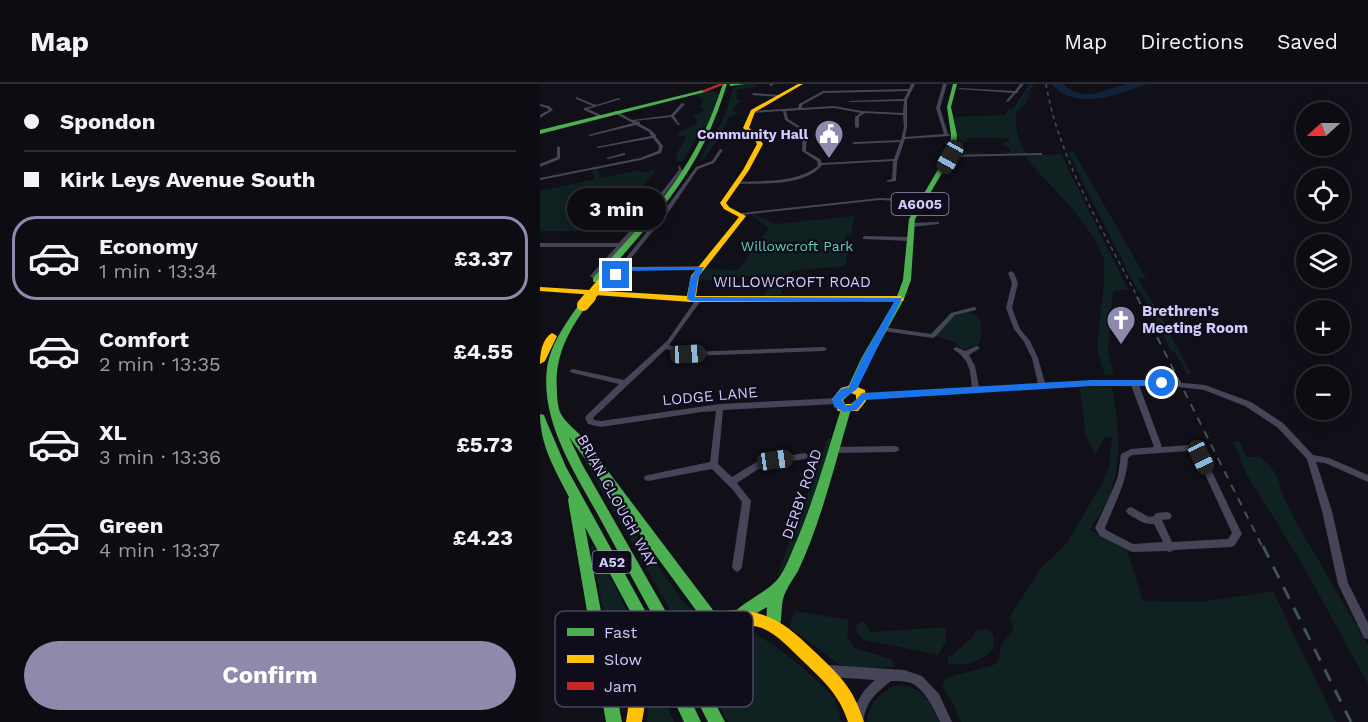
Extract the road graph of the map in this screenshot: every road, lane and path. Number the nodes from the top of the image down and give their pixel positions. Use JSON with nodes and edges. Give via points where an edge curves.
{"nodes":[{"id":1,"x":800,"y":84,"type":"edge"},
{"id":2,"x":913,"y":84,"type":"edge"},
{"id":3,"x":945,"y":84,"type":"edge"},
{"id":4,"x":996,"y":84,"type":"edge"},
{"id":5,"x":1022,"y":84,"type":"edge"},
{"id":6,"x":733,"y":87,"type":"edge"},
{"id":7,"x":774,"y":88,"type":"edge"},
{"id":8,"x":958,"y":89,"type":"edge"},
{"id":9,"x":909,"y":90,"type":"junction"},
{"id":10,"x":996,"y":91,"type":"junction"},
{"id":11,"x":1017,"y":92,"type":"junction"},
{"id":12,"x":577,"y":98,"type":"dead end"},
{"id":13,"x":1003,"y":99,"type":"dead end"},
{"id":14,"x":904,"y":100,"type":"junction"},
{"id":15,"x":850,"y":101,"type":"dead end"},
{"id":16,"x":683,"y":104,"type":"dead end"},
{"id":17,"x":540,"y":105,"type":"edge"},
{"id":18,"x":608,"y":108,"type":"junction"},
{"id":19,"x":800,"y":109,"type":"junction"},
{"id":20,"x":784,"y":110,"type":"junction"},
{"id":21,"x":752,"y":112,"type":"junction"},
{"id":22,"x":864,"y":112,"type":"junction"},
{"id":23,"x":903,"y":114,"type":"junction"},
{"id":24,"x":672,"y":116,"type":"junction"},
{"id":25,"x":540,"y":117,"type":"edge"},
{"id":26,"x":633,"y":120,"type":"junction"},
{"id":27,"x":639,"y":123,"type":"junction"},
{"id":28,"x":679,"y":124,"type":"dead end"},
{"id":29,"x":540,"y":126,"type":"edge"},
{"id":30,"x":857,"y":127,"type":"dead end"},
{"id":31,"x":555,"y":128,"type":"junction"},
{"id":32,"x":540,"y":132,"type":"edge"},
{"id":33,"x":590,"y":135,"type":"dead end"},
{"id":34,"x":655,"y":135,"type":"junction"},
{"id":35,"x":950,"y":135,"type":"junction"},
{"id":36,"x":902,"y":140,"type":"junction"},
{"id":37,"x":854,"y":143,"type":"dead end"},
{"id":38,"x":558,"y":147,"type":"dead end"},
{"id":39,"x":598,"y":147,"type":"dead end"},
{"id":40,"x":721,"y":150,"type":"dead end"},
{"id":41,"x":624,"y":154,"type":"dead end"},
{"id":42,"x":1041,"y":154,"type":"dead end"},
{"id":43,"x":653,"y":156,"type":"junction"},
{"id":44,"x":950,"y":156,"type":"junction"},
{"id":45,"x":658,"y":160,"type":"dead end"},
{"id":46,"x":895,"y":160,"type":"junction"},
{"id":47,"x":616,"y":164,"type":"junction"},
{"id":48,"x":820,"y":164,"type":"junction"},
{"id":49,"x":540,"y":166,"type":"edge"},
{"id":50,"x":679,"y":167,"type":"dead end"},
{"id":51,"x":562,"y":168,"type":"dead end"},
{"id":52,"x":564,"y":174,"type":"junction"},
{"id":53,"x":540,"y":179,"type":"edge"},
{"id":54,"x":888,"y":181,"type":"dead end"},
{"id":55,"x":736,"y":183,"type":"junction"},
{"id":56,"x":922,"y":201,"type":"junction"},
{"id":57,"x":742,"y":214,"type":"junction"},
{"id":58,"x":926,"y":224,"type":"junction"},
{"id":59,"x":937,"y":224,"type":"dead end"},
{"id":60,"x":911,"y":225,"type":"junction"},
{"id":61,"x":927,"y":232,"type":"dead end"},
{"id":62,"x":865,"y":238,"type":"dead end"},
{"id":63,"x":910,"y":239,"type":"junction"},
{"id":64,"x":540,"y":245,"type":"edge"},
{"id":65,"x":620,"y":245,"type":"junction"},
{"id":66,"x":701,"y":268,"type":"junction"},
{"id":67,"x":1011,"y":273,"type":"dead end"},
{"id":68,"x":606,"y":276,"type":"junction"},
{"id":69,"x":540,"y":289,"type":"edge"},
{"id":70,"x":695,"y":299,"type":"junction"},
{"id":71,"x":900,"y":299,"type":"junction"},
{"id":72,"x":579,"y":305,"type":"junction"},
{"id":73,"x":974,"y":309,"type":"dead end"},
{"id":74,"x":883,"y":329,"type":"junction"},
{"id":75,"x":665,"y":346,"type":"junction"},
{"id":76,"x":977,"y":348,"type":"dead end"},
{"id":77,"x":824,"y":349,"type":"dead end"},
{"id":78,"x":956,"y":349,"type":"dead end"},
{"id":79,"x":965,"y":354,"type":"junction"},
{"id":80,"x":540,"y":361,"type":"edge"},
{"id":81,"x":573,"y":371,"type":"dead end"},
{"id":82,"x":625,"y":383,"type":"junction"},
{"id":83,"x":1134,"y":383,"type":"junction"},
{"id":84,"x":1042,"y":386,"type":"junction"},
{"id":85,"x":976,"y":389,"type":"junction"},
{"id":86,"x":857,"y":393,"type":"junction"},
{"id":87,"x":842,"y":405,"type":"junction"},
{"id":88,"x":720,"y":407,"type":"junction"},
{"id":89,"x":556,"y":417,"type":"junction"},
{"id":90,"x":540,"y":418,"type":"edge"},
{"id":91,"x":540,"y":447,"type":"edge"},
{"id":92,"x":895,"y":449,"type":"dead end"},
{"id":93,"x":1159,"y":449,"type":"junction"},
{"id":94,"x":834,"y":450,"type":"junction"},
{"id":95,"x":804,"y":456,"type":"dead end"},
{"id":96,"x":1311,"y":458,"type":"junction"},
{"id":97,"x":714,"y":465,"type":"junction"},
{"id":98,"x":560,"y":468,"type":"junction"},
{"id":99,"x":648,"y":478,"type":"dead end"},
{"id":100,"x":1368,"y":479,"type":"edge"},
{"id":101,"x":731,"y":482,"type":"junction"},
{"id":102,"x":572,"y":490,"type":"junction"},
{"id":103,"x":1131,"y":511,"type":"dead end"},
{"id":104,"x":1167,"y":516,"type":"dead end"},
{"id":105,"x":1157,"y":520,"type":"junction"},
{"id":106,"x":1170,"y":548,"type":"junction"},
{"id":107,"x":737,"y":567,"type":"dead end"},
{"id":108,"x":781,"y":586,"type":"junction"},
{"id":109,"x":594,"y":611,"type":"edge"},
{"id":110,"x":638,"y":611,"type":"edge"},
{"id":111,"x":658,"y":611,"type":"edge"},
{"id":112,"x":704,"y":611,"type":"edge"},
{"id":113,"x":748,"y":611,"type":"edge"},
{"id":114,"x":753,"y":618,"type":"edge"},
{"id":115,"x":773,"y":626,"type":"junction"},
{"id":116,"x":1368,"y":634,"type":"edge"},
{"id":117,"x":826,"y":671,"type":"junction"},
{"id":118,"x":887,"y":676,"type":"junction"},
{"id":119,"x":611,"y":707,"type":"edge"},
{"id":120,"x":637,"y":707,"type":"edge"},
{"id":121,"x":686,"y":707,"type":"edge"},
{"id":122,"x":709,"y":707,"type":"edge"},
{"id":123,"x":614,"y":722,"type":"edge"},
{"id":124,"x":634,"y":722,"type":"edge"},
{"id":125,"x":693,"y":722,"type":"edge"},
{"id":126,"x":717,"y":722,"type":"edge"},
{"id":127,"x":856,"y":722,"type":"edge"},
{"id":128,"x":946,"y":722,"type":"edge"}],
"edges":[{"from":1,"to":7,"type":"main road"},
{"from":2,"to":9,"type":"street"},
{"from":3,"to":35,"type":"street","via":[[938,108]]},
{"from":4,"to":10,"type":"street"},
{"from":5,"to":11,"type":"street"},
{"from":6,"to":7,"type":"street"},
{"from":6,"to":18,"type":"main road"},
{"from":6,"to":68,"type":"main road","name":"BRIAN CLOUGH WAY","number":"A52","via":[[688,166]]},
{"from":7,"to":21,"type":"main road"},
{"from":8,"to":10,"type":"street"},
{"from":8,"to":35,"type":"main road","number":"A6005","via":[[949,107]]},
{"from":9,"to":14,"type":"street"},
{"from":9,"to":19,"type":"street","via":[[821,92]]},
{"from":10,"to":11,"type":"street"},
{"from":11,"to":13,"type":"street","via":[[1008,101]]},
{"from":12,"to":18,"type":"street"},
{"from":14,"to":15,"type":"street"},
{"from":14,"to":23,"type":"street"},
{"from":16,"to":24,"type":"street"},
{"from":17,"to":25,"type":"street","via":[[551,110]]},
{"from":18,"to":26,"type":"street"},
{"from":18,"to":31,"type":"main road"},
{"from":19,"to":20,"type":"street"},
{"from":19,"to":22,"type":"street","via":[[834,107]]},
{"from":20,"to":21,"type":"street"},
{"from":20,"to":48,"type":"street","via":[[787,119],[805,131],[805,152]]},
{"from":21,"to":55,"type":"main road","via":[[746,128],[760,144]]},
{"from":22,"to":23,"type":"street"},
{"from":22,"to":30,"type":"street","via":[[857,117]]},
{"from":23,"to":36,"type":"street"},
{"from":24,"to":26,"type":"street"},
{"from":24,"to":28,"type":"street"},
{"from":26,"to":27,"type":"street"},
{"from":27,"to":33,"type":"street"},
{"from":27,"to":34,"type":"street"},
{"from":29,"to":31,"type":"main road"},
{"from":31,"to":32,"type":"main road"},
{"from":34,"to":39,"type":"street"},
{"from":34,"to":43,"type":"street","via":[[661,148]]},
{"from":35,"to":36,"type":"street"},
{"from":35,"to":44,"type":"main road","number":"A6005"},
{"from":36,"to":37,"type":"street"},
{"from":36,"to":46,"type":"street"},
{"from":38,"to":49,"type":"street","via":[[560,158]]},
{"from":40,"to":68,"type":"street","via":[[713,162],[697,168],[668,209]]},
{"from":41,"to":47,"type":"street","via":[[610,157]]},
{"from":42,"to":44,"type":"street"},
{"from":43,"to":45,"type":"street"},
{"from":43,"to":47,"type":"street"},
{"from":44,"to":56,"type":"main road","number":"A6005"},
{"from":46,"to":48,"type":"street"},
{"from":46,"to":54,"type":"street","via":[[894,180]]},
{"from":47,"to":52,"type":"street"},
{"from":48,"to":55,"type":"street","via":[[810,174],[788,179]]},
{"from":50,"to":65,"type":"street","via":[[681,170],[659,200]]},
{"from":51,"to":52,"type":"street"},
{"from":52,"to":53,"type":"street"},
{"from":55,"to":57,"type":"main road","via":[[723,203],[728,210]]},
{"from":56,"to":57,"type":"street","via":[[880,199]]},
{"from":56,"to":60,"type":"main road","number":"A6005"},
{"from":57,"to":66,"type":"main road"},
{"from":58,"to":59,"type":"street"},
{"from":58,"to":60,"type":"street"},
{"from":58,"to":61,"type":"street"},
{"from":60,"to":63,"type":"main road","number":"A6005"},
{"from":62,"to":63,"type":"street"},
{"from":63,"to":71,"type":"main road","number":"A6005","via":[[907,280]]},
{"from":64,"to":65,"type":"street"},
{"from":65,"to":68,"type":"street"},
{"from":66,"to":68,"type":"street"},
{"from":66,"to":70,"type":"main road","via":[[694,279]]},
{"from":67,"to":84,"type":"street","via":[[1016,283],[1009,303],[1011,316],[1035,358]]},
{"from":68,"to":72,"type":"main road","name":"BRIAN CLOUGH WAY","number":"A52"},
{"from":69,"to":70,"type":"main road","name":"WILLOWCROFT ROAD"},
{"from":70,"to":71,"type":"main road","name":"WILLOWCROFT ROAD"},
{"from":70,"to":75,"type":"street"},
{"from":71,"to":74,"type":"main road","number":"A6005"},
{"from":72,"to":80,"type":"main road","name":"BRIAN CLOUGH WAY","number":"A52","via":[[554,333]]},
{"from":72,"to":89,"type":"main road","name":"BRIAN CLOUGH WAY","number":"A52","via":[[551,362],[549,388]]},
{"from":73,"to":74,"type":"street","via":[[953,314],[933,336]]},
{"from":74,"to":86,"type":"main road","number":"A6005"},
{"from":75,"to":77,"type":"street","via":[[688,354]]},
{"from":75,"to":82,"type":"street"},
{"from":76,"to":79,"type":"street"},
{"from":78,"to":79,"type":"street"},
{"from":79,"to":85,"type":"street","via":[[972,362]]},
{"from":81,"to":82,"type":"street"},
{"from":82,"to":88,"type":"street","name":"LODGE LANE","via":[[589,418],[592,423]]},
{"from":83,"to":84,"type":"street"},
{"from":83,"to":93,"type":"street"},
{"from":83,"to":96,"type":"street","via":[[1200,387],[1230,396],[1261,411],[1296,439]]},
{"from":84,"to":85,"type":"street"},
{"from":85,"to":86,"type":"street"},
{"from":86,"to":87,"type":"main road","via":[[841,394]]},
{"from":87,"to":88,"type":"street","name":"LODGE LANE"},
{"from":87,"to":94,"type":"main road","name":"DERBY ROAD"},
{"from":88,"to":97,"type":"street"},
{"from":89,"to":111,"type":"main road","name":"BRIAN CLOUGH WAY","number":"A52","bridge":true,"via":[[573,457]]},
{"from":89,"to":112,"type":"main road","via":[[579,441]]},
{"from":90,"to":98,"type":"main road","name":"BRIAN CLOUGH WAY","number":"A52"},
{"from":91,"to":98,"type":"main road"},
{"from":92,"to":94,"type":"street"},
{"from":93,"to":106,"type":"street","via":[[1124,456],[1120,486],[1100,528],[1132,548]]},
{"from":93,"to":106,"type":"street","via":[[1190,448],[1201,457],[1237,534],[1231,543],[1223,545]]},
{"from":94,"to":108,"type":"main road","name":"DERBY ROAD","via":[[796,559]]},
{"from":95,"to":101,"type":"street","via":[[761,464]]},
{"from":96,"to":100,"type":"street","via":[[1326,460]]},
{"from":96,"to":116,"type":"street","via":[[1343,584]]},
{"from":97,"to":99,"type":"street"},
{"from":97,"to":101,"type":"street"},
{"from":98,"to":102,"type":"main road","name":"BRIAN CLOUGH WAY","number":"A52"},
{"from":101,"to":107,"type":"street","via":[[747,501]]},
{"from":102,"to":109,"type":"main road"},
{"from":102,"to":110,"type":"main road","name":"BRIAN CLOUGH WAY","number":"A52","bridge":true},
{"from":103,"to":105,"type":"street","via":[[1148,521]]},
{"from":104,"to":105,"type":"street"},
{"from":105,"to":106,"type":"street"},
{"from":108,"to":113,"type":"main road","name":"DERBY ROAD"},
{"from":108,"to":115,"type":"main road","name":"DERBY ROAD","via":[[774,604]]},
{"from":114,"to":115,"type":"main road"},
{"from":115,"to":117,"type":"main road"},
{"from":117,"to":118,"type":"street"},
{"from":117,"to":127,"type":"main road","via":[[841,684]]},
{"from":118,"to":127,"type":"street","via":[[864,697]]},
{"from":118,"to":128,"type":"street","via":[[904,676],[924,685]]},
{"from":119,"to":123,"type":"main road"},
{"from":120,"to":124,"type":"main road"},
{"from":121,"to":125,"type":"main road","name":"BRIAN CLOUGH WAY","number":"A52","bridge":true},
{"from":122,"to":126,"type":"main road","name":"BRIAN CLOUGH WAY","number":"A52","bridge":true}]}
